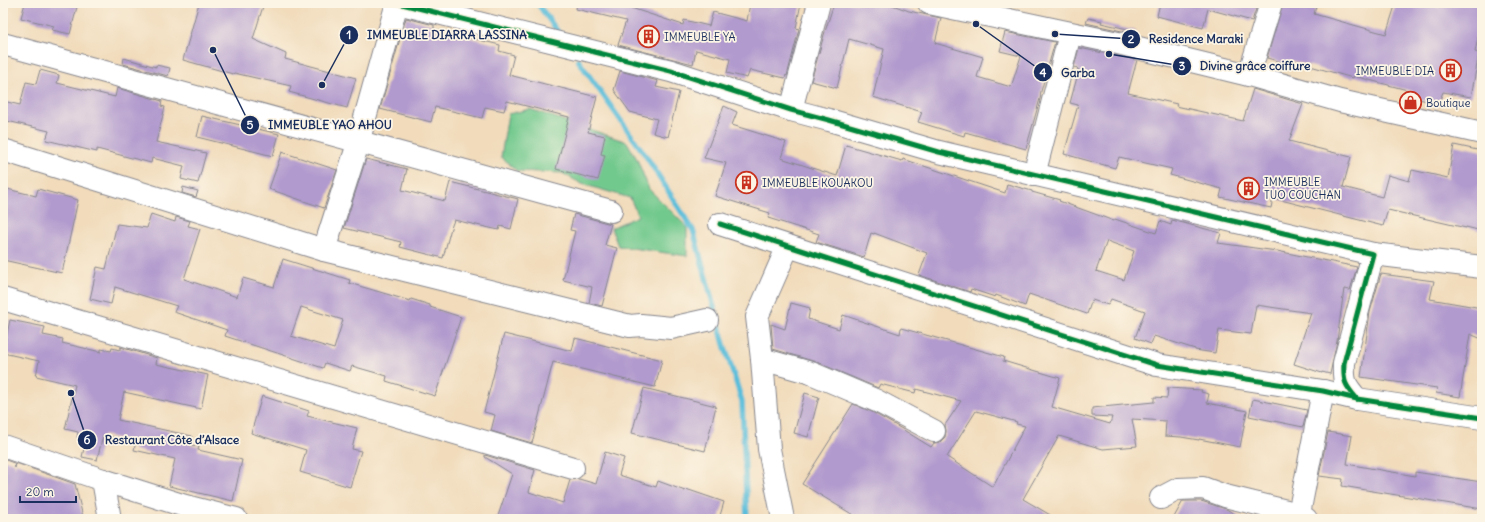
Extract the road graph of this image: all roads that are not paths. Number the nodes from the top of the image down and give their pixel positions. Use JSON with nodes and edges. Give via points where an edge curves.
{"nodes":[{"id":1,"x":397,"y":3,"type":"edge"},
{"id":2,"x":820,"y":3,"type":"edge"},
{"id":3,"x":929,"y":3,"type":"edge"},
{"id":4,"x":1270,"y":3,"type":"edge"},
{"id":5,"x":1070,"y":34,"type":"junction"},
{"id":6,"x":3,"y":44,"type":"edge"},
{"id":7,"x":1249,"y":75,"type":"junction"},
{"id":8,"x":791,"y":110,"type":"junction"},
{"id":9,"x":1482,"y":133,"type":"edge"},
{"id":10,"x":358,"y":142,"type":"junction"},
{"id":11,"x":3,"y":150,"type":"edge"},
{"id":12,"x":1034,"y":175,"type":"junction"},
{"id":13,"x":611,"y":211,"type":"dead end"},
{"id":14,"x":720,"y":224,"type":"dead end"},
{"id":15,"x":788,"y":246,"type":"junction"},
{"id":16,"x":324,"y":250,"type":"junction"},
{"id":17,"x":1373,"y":254,"type":"junction"},
{"id":18,"x":1482,"y":267,"type":"edge"},
{"id":19,"x":3,"y":298,"type":"edge"},
{"id":20,"x":707,"y":320,"type":"dead end"},
{"id":21,"x":762,"y":358,"type":"junction"},
{"id":22,"x":1323,"y":391,"type":"junction"},
{"id":23,"x":1357,"y":399,"type":"junction"},
{"id":24,"x":1482,"y":418,"type":"edge"},
{"id":25,"x":934,"y":430,"type":"dead end"},
{"id":26,"x":3,"y":446,"type":"edge"},
{"id":27,"x":574,"y":468,"type":"dead end"},
{"id":28,"x":103,"y":480,"type":"junction"},
{"id":29,"x":1161,"y":498,"type":"dead end"},
{"id":30,"x":1302,"y":517,"type":"edge"},
{"id":31,"x":110,"y":519,"type":"edge"},
{"id":32,"x":236,"y":519,"type":"edge"},
{"id":33,"x":783,"y":519,"type":"edge"}],
"edges":[{"from":1,"to":8,"type":"street","via":[[671,71]]},
{"from":1,"to":10,"type":"street"},
{"from":2,"to":8,"type":"street"},
{"from":3,"to":5,"type":"street"},
{"from":4,"to":7,"type":"street"},
{"from":5,"to":7,"type":"street"},
{"from":5,"to":12,"type":"street"},
{"from":6,"to":10,"type":"street"},
{"from":7,"to":9,"type":"street","via":[[1340,101]]},
{"from":8,"to":12,"type":"street","via":[[939,152]]},
{"from":10,"to":13,"type":"street"},
{"from":10,"to":16,"type":"street"},
{"from":11,"to":16,"type":"street"},
{"from":12,"to":17,"type":"street"},
{"from":14,"to":15,"type":"street"},
{"from":15,"to":21,"type":"street","via":[[757,317]]},
{"from":15,"to":22,"type":"street","via":[[1157,365]]},
{"from":16,"to":20,"type":"street","via":[[630,326],[671,328]]},
{"from":17,"to":18,"type":"street"},
{"from":17,"to":23,"type":"street","via":[[1344,363],[1343,376],[1346,386]]},
{"from":19,"to":27,"type":"street"},
{"from":21,"to":25,"type":"street","via":[[811,373],[877,401]]},
{"from":21,"to":33,"type":"street","via":[[769,449]]},
{"from":22,"to":23,"type":"street"},
{"from":22,"to":30,"type":"street"},
{"from":23,"to":24,"type":"street"},
{"from":26,"to":28,"type":"street"},
{"from":28,"to":31,"type":"street"},
{"from":28,"to":32,"type":"street"},
{"from":29,"to":30,"type":"street","via":[[1178,489],[1203,488]]}]}
